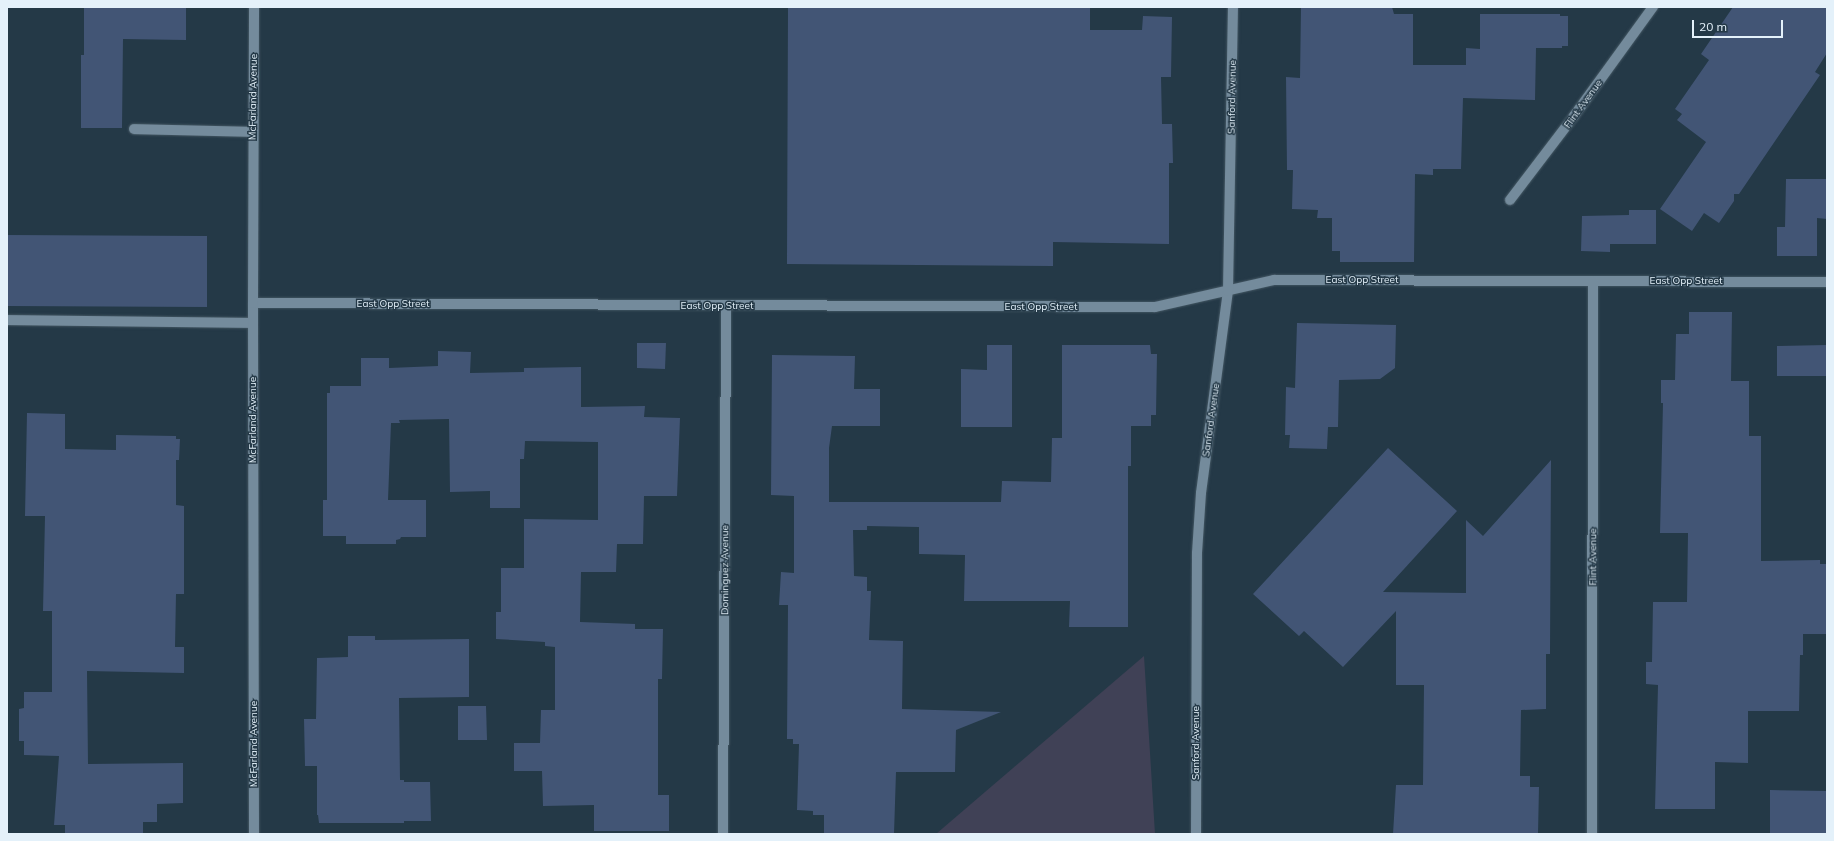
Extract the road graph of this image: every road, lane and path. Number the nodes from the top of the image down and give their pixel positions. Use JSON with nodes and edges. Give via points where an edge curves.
{"nodes":[{"id":1,"x":254,"y":7,"type":"edge"},
{"id":2,"x":1233,"y":7,"type":"edge"},
{"id":3,"x":1653,"y":7,"type":"edge"},
{"id":4,"x":134,"y":129,"type":"dead end"},
{"id":5,"x":253,"y":132,"type":"junction"},
{"id":6,"x":1510,"y":200,"type":"dead end"},
{"id":7,"x":1592,"y":281,"type":"junction"},
{"id":8,"x":1827,"y":282,"type":"edge"},
{"id":9,"x":1228,"y":292,"type":"junction"},
{"id":10,"x":253,"y":303,"type":"junction"},
{"id":11,"x":726,"y":306,"type":"junction"},
{"id":12,"x":7,"y":320,"type":"edge"},
{"id":13,"x":253,"y":323,"type":"junction"},
{"id":14,"x":254,"y":834,"type":"edge"},
{"id":15,"x":723,"y":834,"type":"edge"},
{"id":16,"x":1196,"y":834,"type":"edge"},
{"id":17,"x":1592,"y":834,"type":"edge"}],
"edges":[{"from":1,"to":5,"type":"street","name":"McFarland Avenue"},
{"from":2,"to":9,"type":"street","name":"Sanford Avenue"},
{"from":3,"to":6,"type":"street","name":"Flint Avenue"},
{"from":4,"to":5,"type":"street"},
{"from":5,"to":10,"type":"street","name":"McFarland Avenue"},
{"from":7,"to":8,"type":"street","name":"East Opp Street"},
{"from":7,"to":9,"type":"street","name":"East Opp Street","via":[[1274,280]]},
{"from":7,"to":17,"type":"street","name":"Flint Avenue"},
{"from":9,"to":11,"type":"street","name":"East Opp Street","via":[[1155,307]]},
{"from":9,"to":16,"type":"street","name":"Sanford Avenue","via":[[1201,493],[1197,553]]},
{"from":10,"to":11,"type":"street","name":"East Opp Street"},
{"from":10,"to":13,"type":"street","name":"McFarland Avenue"},
{"from":11,"to":15,"type":"street","name":"Dominguez Avenue"},
{"from":12,"to":13,"type":"street"},
{"from":13,"to":14,"type":"street","name":"McFarland Avenue"}]}
